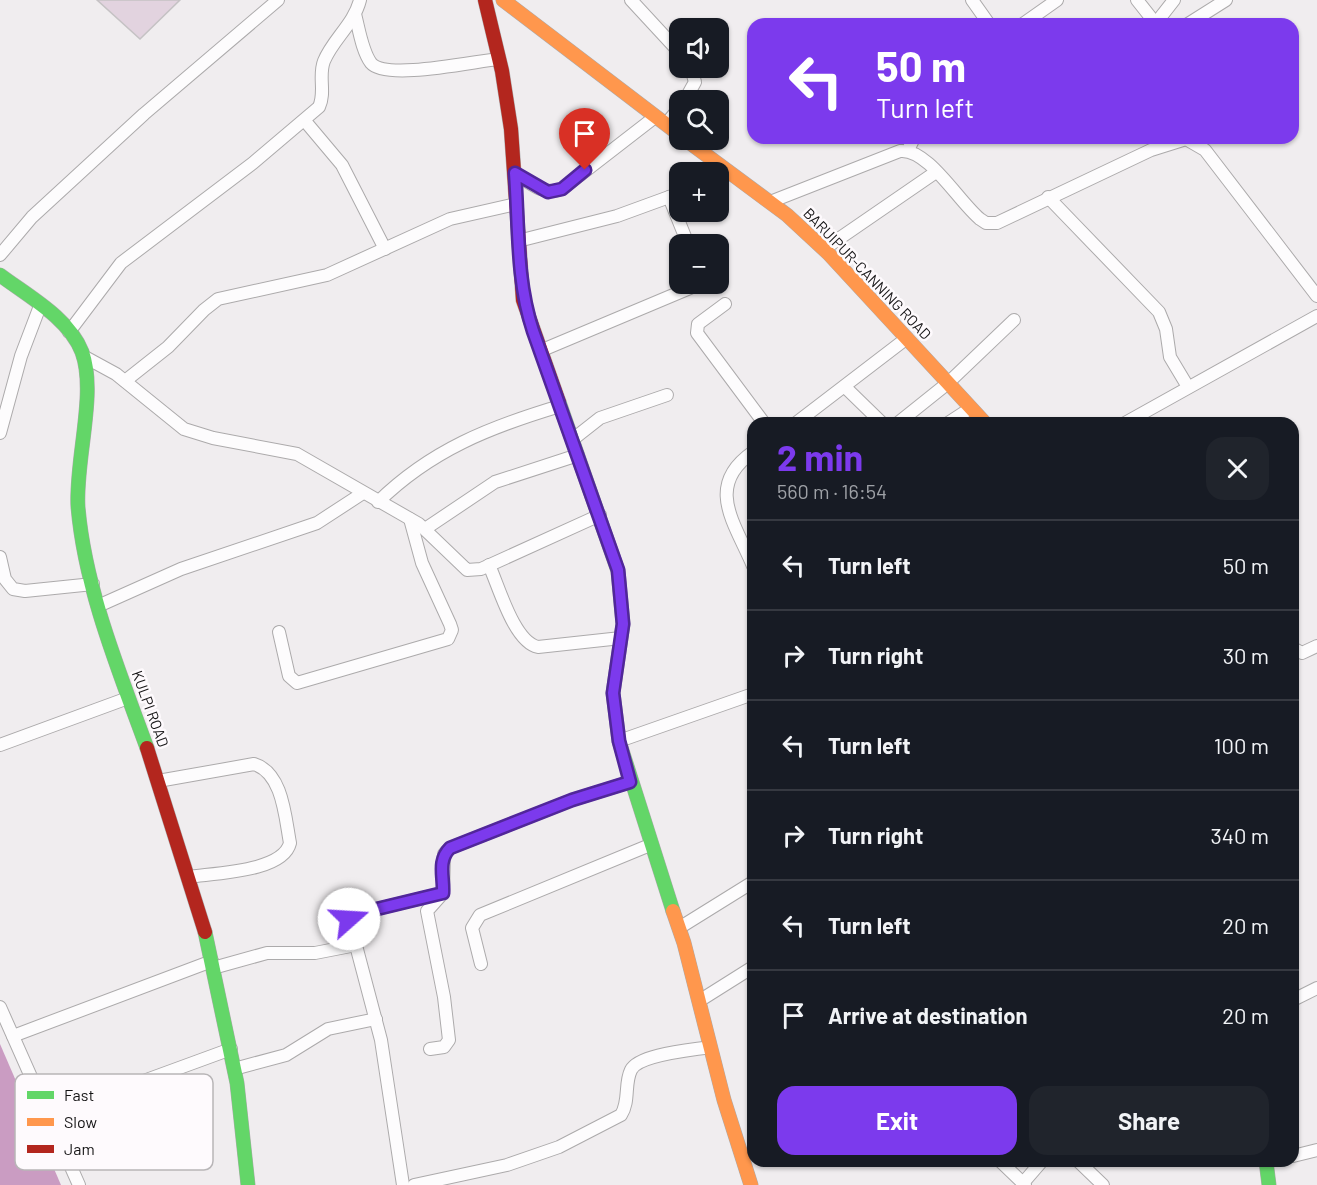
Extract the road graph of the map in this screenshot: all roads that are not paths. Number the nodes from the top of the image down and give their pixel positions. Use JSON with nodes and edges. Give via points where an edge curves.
{"nodes":[{"id":1,"x":278,"y":0,"type":"edge"},
{"id":2,"x":360,"y":0,"type":"edge"},
{"id":3,"x":485,"y":0,"type":"edge"},
{"id":4,"x":503,"y":0,"type":"edge"},
{"id":5,"x":631,"y":0,"type":"edge"},
{"id":6,"x":972,"y":0,"type":"edge"},
{"id":7,"x":1058,"y":0,"type":"edge"},
{"id":8,"x":1137,"y":0,"type":"edge"},
{"id":9,"x":1174,"y":0,"type":"edge"},
{"id":10,"x":1226,"y":0,"type":"edge"},
{"id":11,"x":355,"y":14,"type":"junction"},
{"id":12,"x":985,"y":18,"type":"edge"},
{"id":13,"x":1032,"y":18,"type":"edge"},
{"id":14,"x":1152,"y":18,"type":"edge"},
{"id":15,"x":1160,"y":18,"type":"edge"},
{"id":16,"x":1198,"y":18,"type":"edge"},
{"id":17,"x":669,"y":41,"type":"edge"},
{"id":18,"x":499,"y":58,"type":"junction"},
{"id":19,"x":669,"y":115,"type":"edge"},
{"id":20,"x":305,"y":120,"type":"junction"},
{"id":21,"x":660,"y":121,"type":"junction"},
{"id":22,"x":669,"y":127,"type":"edge"},
{"id":23,"x":911,"y":144,"type":"edge"},
{"id":24,"x":1170,"y":144,"type":"edge"},
{"id":25,"x":1195,"y":144,"type":"edge"},
{"id":26,"x":697,"y":150,"type":"edge"},
{"id":27,"x":908,"y":150,"type":"junction"},
{"id":28,"x":710,"y":162,"type":"edge"},
{"id":29,"x":936,"y":172,"type":"junction"},
{"id":30,"x":515,"y":173,"type":"junction"},
{"id":31,"x":729,"y":176,"type":"edge"},
{"id":32,"x":669,"y":197,"type":"edge"},
{"id":33,"x":1048,"y":197,"type":"junction"},
{"id":34,"x":770,"y":202,"type":"junction"},
{"id":35,"x":516,"y":204,"type":"junction"},
{"id":36,"x":518,"y":241,"type":"junction"},
{"id":37,"x":385,"y":249,"type":"junction"},
{"id":38,"x":824,"y":249,"type":"junction"},
{"id":39,"x":0,"y":255,"type":"edge"},
{"id":40,"x":0,"y":275,"type":"edge"},
{"id":41,"x":678,"y":294,"type":"edge"},
{"id":42,"x":1317,"y":296,"type":"edge"},
{"id":43,"x":725,"y":303,"type":"dead end"},
{"id":44,"x":40,"y":306,"type":"junction"},
{"id":45,"x":1317,"y":316,"type":"edge"},
{"id":46,"x":1014,"y":320,"type":"dead end"},
{"id":47,"x":69,"y":332,"type":"junction"},
{"id":48,"x":907,"y":338,"type":"junction"},
{"id":49,"x":540,"y":351,"type":"junction"},
{"id":50,"x":83,"y":356,"type":"junction"},
{"id":51,"x":124,"y":381,"type":"junction"},
{"id":52,"x":948,"y":383,"type":"junction"},
{"id":53,"x":845,"y":387,"type":"junction"},
{"id":54,"x":1188,"y":387,"type":"junction"},
{"id":55,"x":667,"y":395,"type":"dead end"},
{"id":56,"x":560,"y":406,"type":"junction"},
{"id":57,"x":971,"y":408,"type":"junction"},
{"id":58,"x":760,"y":417,"type":"edge"},
{"id":59,"x":804,"y":417,"type":"edge"},
{"id":60,"x":876,"y":417,"type":"edge"},
{"id":61,"x":906,"y":417,"type":"edge"},
{"id":62,"x":957,"y":417,"type":"edge"},
{"id":63,"x":979,"y":417,"type":"edge"},
{"id":64,"x":1136,"y":417,"type":"edge"},
{"id":65,"x":0,"y":433,"type":"edge"},
{"id":66,"x":572,"y":440,"type":"junction"},
{"id":67,"x":578,"y":455,"type":"junction"},
{"id":68,"x":747,"y":458,"type":"edge"},
{"id":69,"x":363,"y":493,"type":"junction"},
{"id":70,"x":378,"y":502,"type":"junction"},
{"id":71,"x":600,"y":515,"type":"junction"},
{"id":72,"x":410,"y":519,"type":"junction"},
{"id":73,"x":424,"y":529,"type":"junction"},
{"id":74,"x":747,"y":552,"type":"edge"},
{"id":75,"x":0,"y":557,"type":"edge"},
{"id":76,"x":489,"y":565,"type":"junction"},
{"id":77,"x":93,"y":584,"type":"junction"},
{"id":78,"x":99,"y":606,"type":"junction"},
{"id":79,"x":279,"y":632,"type":"dead end"},
{"id":80,"x":621,"y":638,"type":"junction"},
{"id":81,"x":1317,"y":646,"type":"edge"},
{"id":82,"x":1299,"y":651,"type":"edge"},
{"id":83,"x":747,"y":696,"type":"edge"},
{"id":84,"x":128,"y":698,"type":"junction"},
{"id":85,"x":619,"y":741,"type":"junction"},
{"id":86,"x":0,"y":746,"type":"edge"},
{"id":87,"x":158,"y":781,"type":"junction"},
{"id":88,"x":630,"y":782,"type":"junction"},
{"id":89,"x":650,"y":845,"type":"junction"},
{"id":90,"x":188,"y":877,"type":"junction"},
{"id":91,"x":747,"y":886,"type":"edge"},
{"id":92,"x":443,"y":893,"type":"junction"},
{"id":93,"x":679,"y":928,"type":"junction"},
{"id":94,"x":356,"y":945,"type":"junction"},
{"id":95,"x":212,"y":964,"type":"junction"},
{"id":96,"x":482,"y":964,"type":"dead end"},
{"id":97,"x":747,"y":971,"type":"edge"},
{"id":98,"x":1317,"y":988,"type":"edge"},
{"id":99,"x":1299,"y":997,"type":"edge"},
{"id":100,"x":699,"y":1001,"type":"junction"},
{"id":101,"x":0,"y":1007,"type":"edge"},
{"id":102,"x":376,"y":1019,"type":"junction"},
{"id":103,"x":13,"y":1036,"type":"junction"},
{"id":104,"x":710,"y":1047,"type":"junction"},
{"id":105,"x":231,"y":1049,"type":"junction"},
{"id":106,"x":430,"y":1049,"type":"dead end"},
{"id":107,"x":234,"y":1069,"type":"junction"},
{"id":108,"x":30,"y":1074,"type":"edge"},
{"id":109,"x":163,"y":1074,"type":"edge"},
{"id":110,"x":1317,"y":1150,"type":"edge"},
{"id":111,"x":1299,"y":1154,"type":"edge"},
{"id":112,"x":1006,"y":1167,"type":"edge"},
{"id":113,"x":1037,"y":1167,"type":"edge"},
{"id":114,"x":1084,"y":1167,"type":"edge"},
{"id":115,"x":1269,"y":1167,"type":"edge"},
{"id":116,"x":72,"y":1170,"type":"edge"},
{"id":117,"x":1024,"y":1184,"type":"edge"},
{"id":118,"x":79,"y":1185,"type":"edge"},
{"id":119,"x":248,"y":1185,"type":"edge"},
{"id":120,"x":403,"y":1185,"type":"edge"},
{"id":121,"x":414,"y":1185,"type":"edge"},
{"id":122,"x":751,"y":1185,"type":"edge"},
{"id":123,"x":1103,"y":1185,"type":"edge"},
{"id":124,"x":1269,"y":1185,"type":"edge"}],
"edges":[{"from":1,"to":39,"type":"street","via":[[144,114],[32,217]]},
{"from":2,"to":11,"type":"street"},
{"from":3,"to":18,"type":"main road"},
{"from":4,"to":21,"type":"main road"},
{"from":5,"to":17,"type":"street"},
{"from":6,"to":12,"type":"street"},
{"from":7,"to":13,"type":"street"},
{"from":8,"to":14,"type":"street"},
{"from":9,"to":15,"type":"street"},
{"from":10,"to":16,"type":"street"},
{"from":11,"to":18,"type":"street","via":[[367,56],[379,69],[396,72]]},
{"from":11,"to":20,"type":"street","via":[[326,58],[322,100]]},
{"from":18,"to":30,"type":"main road"},
{"from":19,"to":21,"type":"street"},
{"from":20,"to":37,"type":"street","via":[[342,165]]},
{"from":20,"to":47,"type":"street","via":[[121,263]]},
{"from":21,"to":22,"type":"main road"},
{"from":21,"to":30,"type":"street","via":[[562,189],[542,190]]},
{"from":23,"to":27,"type":"street"},
{"from":24,"to":33,"type":"street"},
{"from":25,"to":42,"type":"street","via":[[1205,150]]},
{"from":26,"to":28,"type":"main road","name":"BARUIPUR-CANNING ROAD"},
{"from":27,"to":29,"type":"street"},
{"from":27,"to":34,"type":"street"},
{"from":29,"to":33,"type":"street","via":[[986,223],[997,223]]},
{"from":29,"to":38,"type":"street"},
{"from":30,"to":35,"type":"main road"},
{"from":31,"to":34,"type":"main road","name":"BARUIPUR-CANNING ROAD"},
{"from":32,"to":36,"type":"street","via":[[617,216]]},
{"from":33,"to":54,"type":"street","via":[[1155,307],[1166,329],[1170,357]]},
{"from":34,"to":38,"type":"main road","name":"BARUIPUR-CANNING ROAD"},
{"from":35,"to":36,"type":"main road"},
{"from":35,"to":37,"type":"street","via":[[457,216]]},
{"from":36,"to":49,"type":"main road","via":[[523,300]]},
{"from":37,"to":51,"type":"street","via":[[318,278],[218,299],[168,347]]},
{"from":38,"to":48,"type":"main road","name":"BARUIPUR-CANNING ROAD"},
{"from":40,"to":44,"type":"main road","name":"KULPI ROAD"},
{"from":41,"to":49,"type":"street"},
{"from":43,"to":58,"type":"street","via":[[696,326],[697,333]]},
{"from":44,"to":47,"type":"main road","name":"KULPI ROAD"},
{"from":44,"to":65,"type":"street","via":[[21,356]]},
{"from":45,"to":54,"type":"street"},
{"from":46,"to":52,"type":"street"},
{"from":47,"to":50,"type":"main road","name":"KULPI ROAD"},
{"from":48,"to":52,"type":"main road","name":"BARUIPUR-CANNING ROAD"},
{"from":48,"to":53,"type":"street"},
{"from":49,"to":56,"type":"main road"},
{"from":50,"to":51,"type":"street"},
{"from":50,"to":77,"type":"main road","name":"KULPI ROAD","via":[[77,480],[81,535]]},
{"from":51,"to":69,"type":"street","via":[[184,429],[297,453]]},
{"from":52,"to":57,"type":"main road","name":"BARUIPUR-CANNING ROAD"},
{"from":52,"to":61,"type":"street"},
{"from":53,"to":59,"type":"street"},
{"from":53,"to":60,"type":"street"},
{"from":54,"to":64,"type":"street"},
{"from":55,"to":66,"type":"street","via":[[600,418]]},
{"from":56,"to":66,"type":"main road"},
{"from":56,"to":70,"type":"street","via":[[493,427],[438,454]]},
{"from":57,"to":62,"type":"street"},
{"from":57,"to":63,"type":"main road","name":"BARUIPUR-CANNING ROAD"},
{"from":66,"to":67,"type":"main road"},
{"from":67,"to":71,"type":"main road"},
{"from":67,"to":73,"type":"street","via":[[495,482]]},
{"from":68,"to":74,"type":"street","via":[[730,474],[726,490],[728,506]]},
{"from":69,"to":70,"type":"street"},
{"from":69,"to":78,"type":"street","via":[[317,523],[181,568]]},
{"from":70,"to":72,"type":"street"},
{"from":71,"to":76,"type":"street"},
{"from":71,"to":80,"type":"main road","via":[[618,570]]},
{"from":72,"to":73,"type":"street"},
{"from":72,"to":79,"type":"street","via":[[422,563],[452,630],[448,639],[297,683],[289,676]]},
{"from":73,"to":76,"type":"street","via":[[463,568],[476,571]]},
{"from":75,"to":77,"type":"street","via":[[5,579],[13,589]]},
{"from":76,"to":80,"type":"street","via":[[520,636],[530,645]]},
{"from":77,"to":78,"type":"main road","name":"KULPI ROAD"},
{"from":78,"to":84,"type":"main road","name":"KULPI ROAD"},
{"from":80,"to":85,"type":"main road","via":[[613,693]]},
{"from":81,"to":82,"type":"street"},
{"from":83,"to":85,"type":"street"},
{"from":84,"to":86,"type":"street"},
{"from":84,"to":87,"type":"main road","name":"KULPI ROAD"},
{"from":85,"to":88,"type":"main road"},
{"from":87,"to":90,"type":"main road","name":"KULPI ROAD"},
{"from":87,"to":90,"type":"street","via":[[254,764],[263,767],[276,784],[290,843],[283,857],[263,866]]},
{"from":88,"to":89,"type":"main road"},
{"from":88,"to":92,"type":"street","via":[[572,800],[450,848],[442,864]]},
{"from":89,"to":93,"type":"main road"},
{"from":89,"to":96,"type":"street","via":[[480,915],[472,928]]},
{"from":90,"to":95,"type":"main road","name":"KULPI ROAD"},
{"from":91,"to":93,"type":"street"},
{"from":92,"to":94,"type":"street","via":[[350,916]]},
{"from":92,"to":106,"type":"street","via":[[427,911],[449,1040],[444,1047]]},
{"from":93,"to":100,"type":"main road"},
{"from":94,"to":95,"type":"street","via":[[315,953],[267,953]]},
{"from":94,"to":102,"type":"street"},
{"from":95,"to":103,"type":"street"},
{"from":95,"to":105,"type":"main road","name":"KULPI ROAD"},
{"from":97,"to":100,"type":"street"},
{"from":98,"to":99,"type":"street"},
{"from":100,"to":104,"type":"main road"},
{"from":101,"to":103,"type":"street"},
{"from":102,"to":107,"type":"street","via":[[328,1029],[286,1055]]},
{"from":102,"to":120,"type":"street"},
{"from":103,"to":108,"type":"street"},
{"from":104,"to":121,"type":"street","via":[[637,1063],[631,1070],[628,1098],[621,1115],[559,1147],[507,1165]]},
{"from":104,"to":122,"type":"main road"},
{"from":105,"to":107,"type":"main road","name":"KULPI ROAD"},
{"from":105,"to":109,"type":"street"},
{"from":107,"to":119,"type":"main road","name":"KULPI ROAD"},
{"from":110,"to":111,"type":"street"},
{"from":112,"to":117,"type":"street"},
{"from":113,"to":117,"type":"street"},
{"from":114,"to":123,"type":"street"},
{"from":115,"to":124,"type":"main road"},
{"from":116,"to":118,"type":"street"}]}
